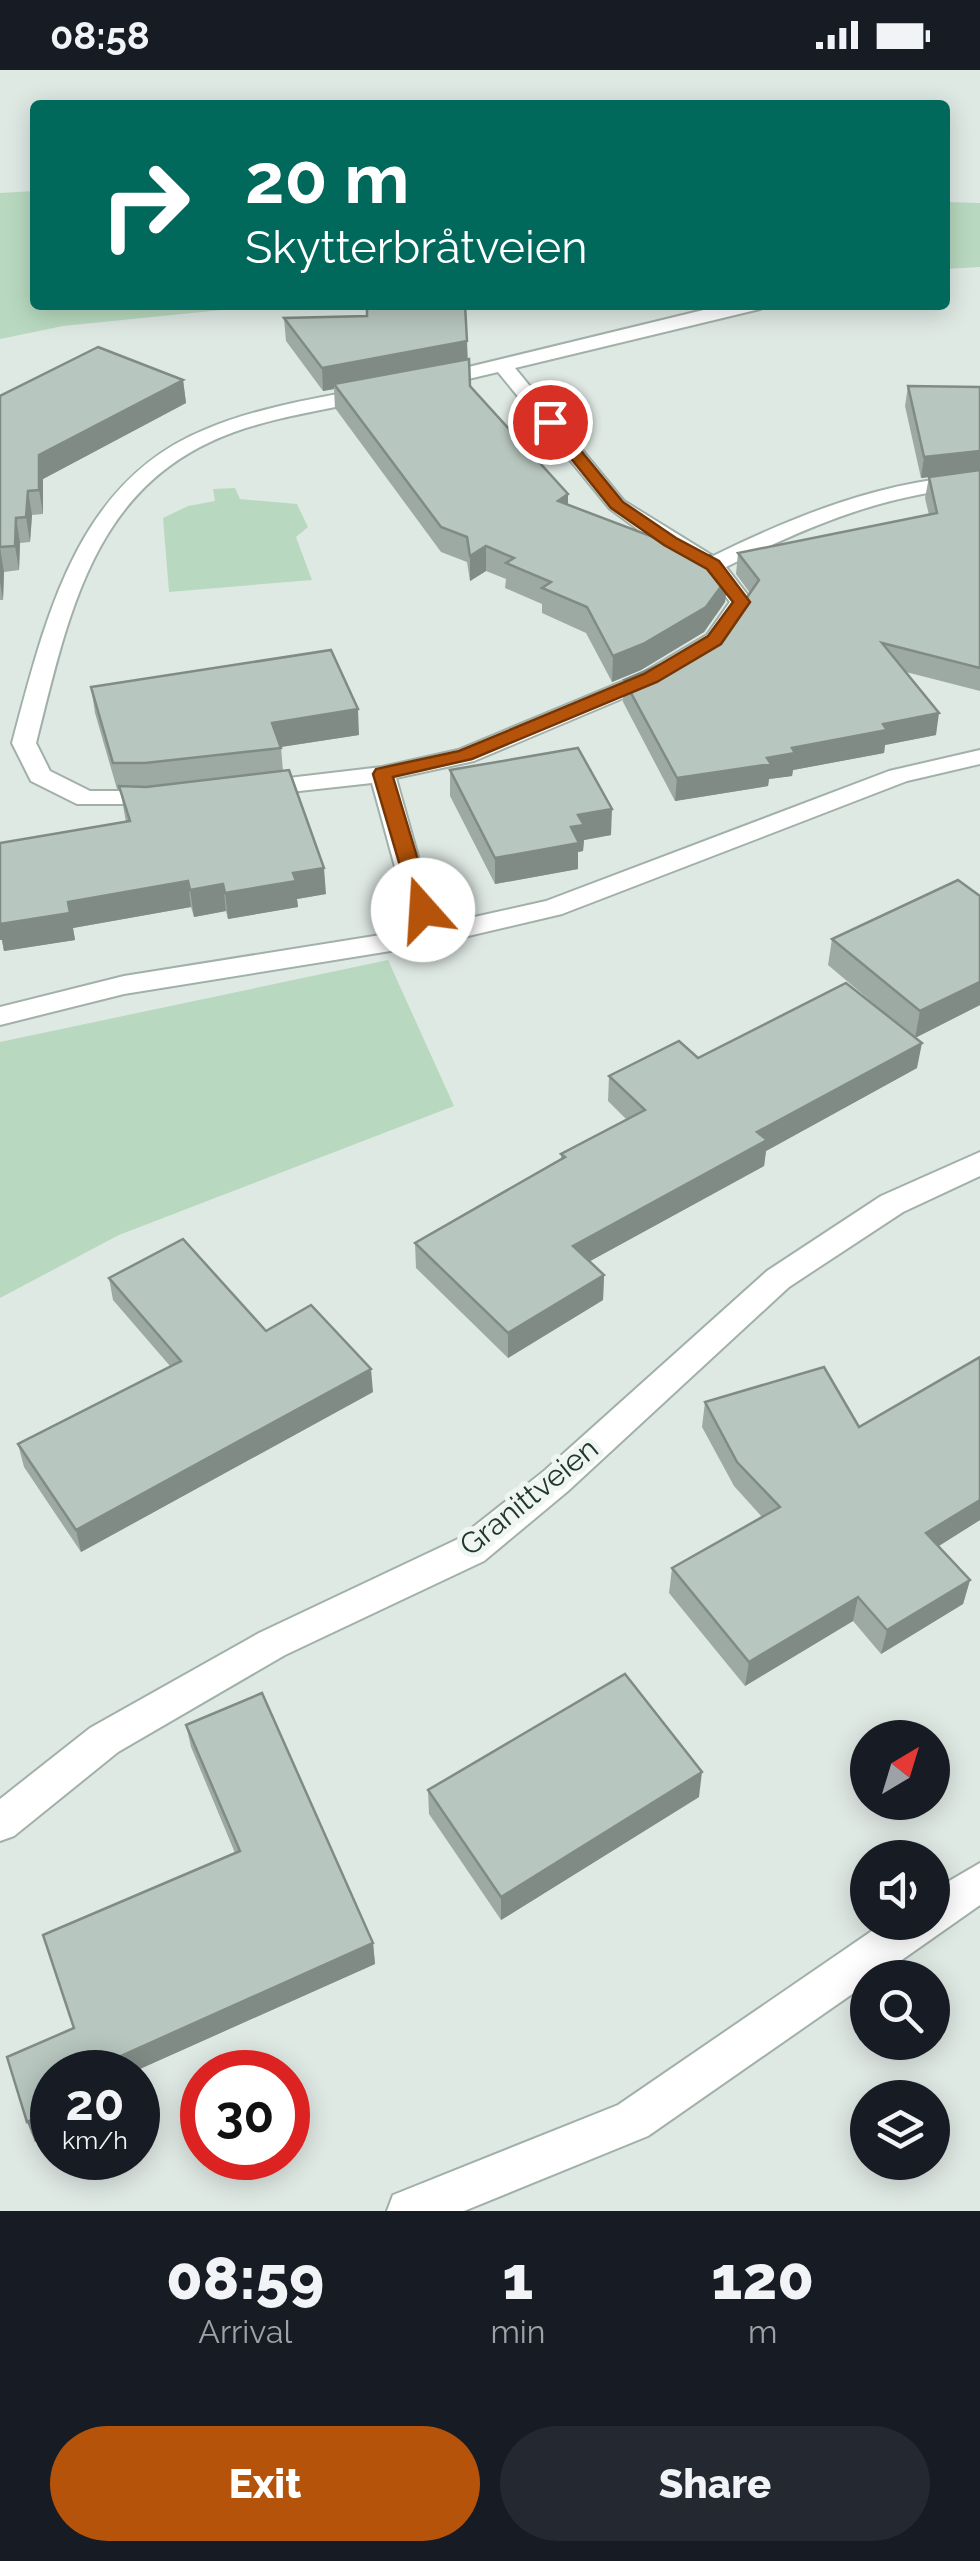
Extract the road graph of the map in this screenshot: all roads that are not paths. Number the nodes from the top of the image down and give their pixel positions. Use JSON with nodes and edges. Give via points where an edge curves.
{"nodes":[{"id":1,"x":724,"y":310,"type":"edge"},
{"id":2,"x":504,"y":366,"type":"junction"},
{"id":3,"x":980,"y":481,"type":"edge"},
{"id":4,"x":713,"y":565,"type":"junction"},
{"id":5,"x":980,"y":757,"type":"edge"},
{"id":6,"x":382,"y":774,"type":"junction"},
{"id":7,"x":227,"y":792,"type":"edge"},
{"id":8,"x":188,"y":796,"type":"edge"},
{"id":9,"x":434,"y":936,"type":"junction"},
{"id":10,"x":0,"y":1016,"type":"edge"},
{"id":11,"x":980,"y":1164,"type":"edge"},
{"id":12,"x":0,"y":1824,"type":"edge"},
{"id":13,"x":980,"y":1882,"type":"edge"},
{"id":14,"x":950,"y":1902,"type":"edge"},
{"id":15,"x":895,"y":1940,"type":"edge"},
{"id":16,"x":409,"y":2211,"type":"edge"}],
"edges":[{"from":1,"to":2,"type":"street"},
{"from":2,"to":4,"type":"street","via":[[617,505]]},
{"from":2,"to":8,"type":"street","via":[[286,411],[204,436],[146,472],[107,510],[78,564],[24,743],[40,776],[86,799]]},
{"from":3,"to":4,"type":"street","via":[[907,488],[776,533]]},
{"from":4,"to":6,"type":"street","via":[[742,602],[714,640],[651,678],[465,756]]},
{"from":5,"to":9,"type":"street","via":[[898,776],[553,908]]},
{"from":6,"to":7,"type":"street"},
{"from":6,"to":9,"type":"street"},
{"from":9,"to":10,"type":"street","via":[[124,985]]},
{"from":11,"to":12,"type":"street","name":"Granittveien","via":[[892,1204],[778,1279],[471,1550],[272,1644],[104,1740]]},
{"from":13,"to":14,"type":"street"},
{"from":15,"to":16,"type":"street","via":[[633,2121]]}]}
